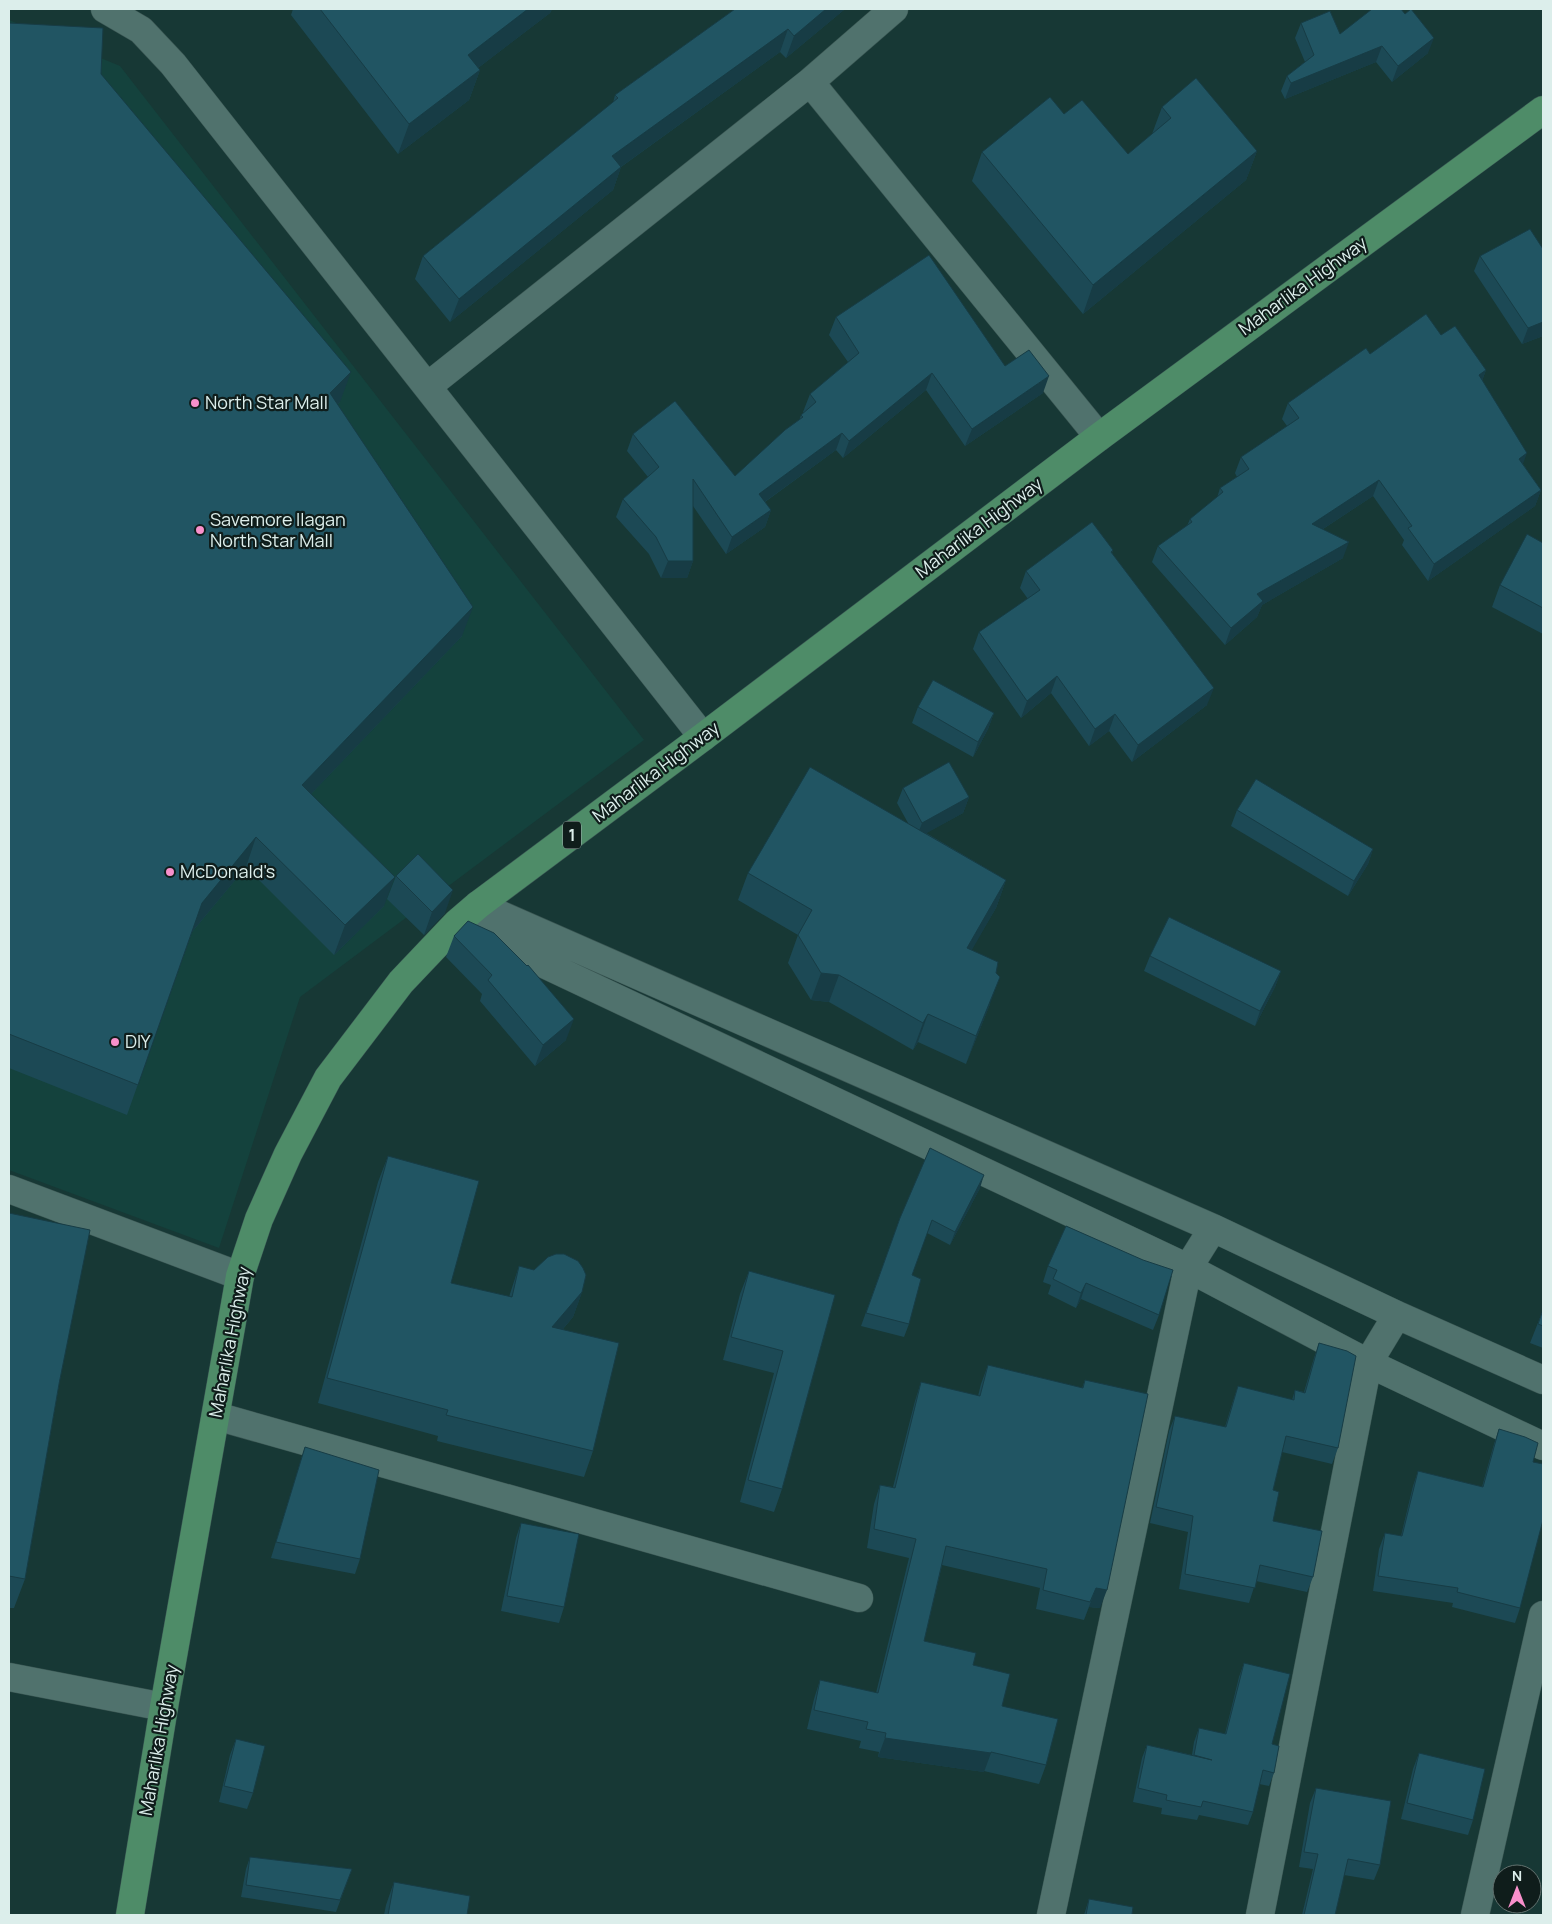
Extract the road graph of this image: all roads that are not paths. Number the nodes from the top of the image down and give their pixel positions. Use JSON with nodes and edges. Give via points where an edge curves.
{"nodes":[{"id":1,"x":105,"y":9,"type":"edge"},
{"id":2,"x":894,"y":9,"type":"edge"},
{"id":3,"x":810,"y":82,"type":"junction"},
{"id":4,"x":1543,"y":110,"type":"edge"},
{"id":5,"x":428,"y":386,"type":"junction"},
{"id":6,"x":1099,"y":437,"type":"junction"},
{"id":7,"x":704,"y":737,"type":"junction"},
{"id":8,"x":478,"y":905,"type":"junction"},
{"id":9,"x":457,"y":923,"type":"junction"},
{"id":10,"x":9,"y":1189,"type":"edge"},
{"id":11,"x":1213,"y":1228,"type":"junction"},
{"id":12,"x":1188,"y":1268,"type":"junction"},
{"id":13,"x":240,"y":1276,"type":"junction"},
{"id":14,"x":1397,"y":1315,"type":"junction"},
{"id":15,"x":1368,"y":1363,"type":"junction"},
{"id":16,"x":1543,"y":1380,"type":"edge"},
{"id":17,"x":216,"y":1416,"type":"junction"},
{"id":18,"x":1543,"y":1446,"type":"edge"},
{"id":19,"x":859,"y":1598,"type":"dead end"},
{"id":20,"x":1543,"y":1614,"type":"edge"},
{"id":21,"x":9,"y":1677,"type":"edge"},
{"id":22,"x":164,"y":1707,"type":"junction"},
{"id":23,"x":130,"y":1915,"type":"edge"},
{"id":24,"x":1052,"y":1915,"type":"edge"},
{"id":25,"x":1260,"y":1915,"type":"edge"},
{"id":26,"x":1475,"y":1915,"type":"edge"}],
"edges":[{"from":1,"to":5,"type":"street","via":[[141,30],[173,64]]},
{"from":2,"to":3,"type":"street"},
{"from":3,"to":5,"type":"street"},
{"from":3,"to":6,"type":"street"},
{"from":4,"to":6,"type":"highway","name":"Maharlika Highway","number":"1"},
{"from":5,"to":7,"type":"street"},
{"from":6,"to":7,"type":"highway","name":"Maharlika Highway","number":"1"},
{"from":7,"to":8,"type":"highway","name":"Maharlika Highway","number":"1"},
{"from":8,"to":9,"type":"highway","name":"Maharlika Highway","number":"1"},
{"from":8,"to":11,"type":"street"},
{"from":9,"to":12,"type":"street"},
{"from":9,"to":13,"type":"highway","name":"Maharlika Highway","number":"1","via":[[401,982],[328,1078],[288,1154]]},
{"from":10,"to":13,"type":"street"},
{"from":11,"to":12,"type":"street"},
{"from":11,"to":14,"type":"street"},
{"from":12,"to":15,"type":"street"},
{"from":12,"to":24,"type":"street"},
{"from":13,"to":17,"type":"highway","name":"Maharlika Highway","number":"1"},
{"from":14,"to":15,"type":"street"},
{"from":14,"to":16,"type":"street"},
{"from":15,"to":18,"type":"street"},
{"from":15,"to":25,"type":"street"},
{"from":17,"to":19,"type":"street"},
{"from":17,"to":22,"type":"highway","name":"Maharlika Highway","number":"1"},
{"from":20,"to":26,"type":"street"},
{"from":21,"to":22,"type":"street"},
{"from":22,"to":23,"type":"highway","name":"Maharlika Highway","number":"1"}]}
